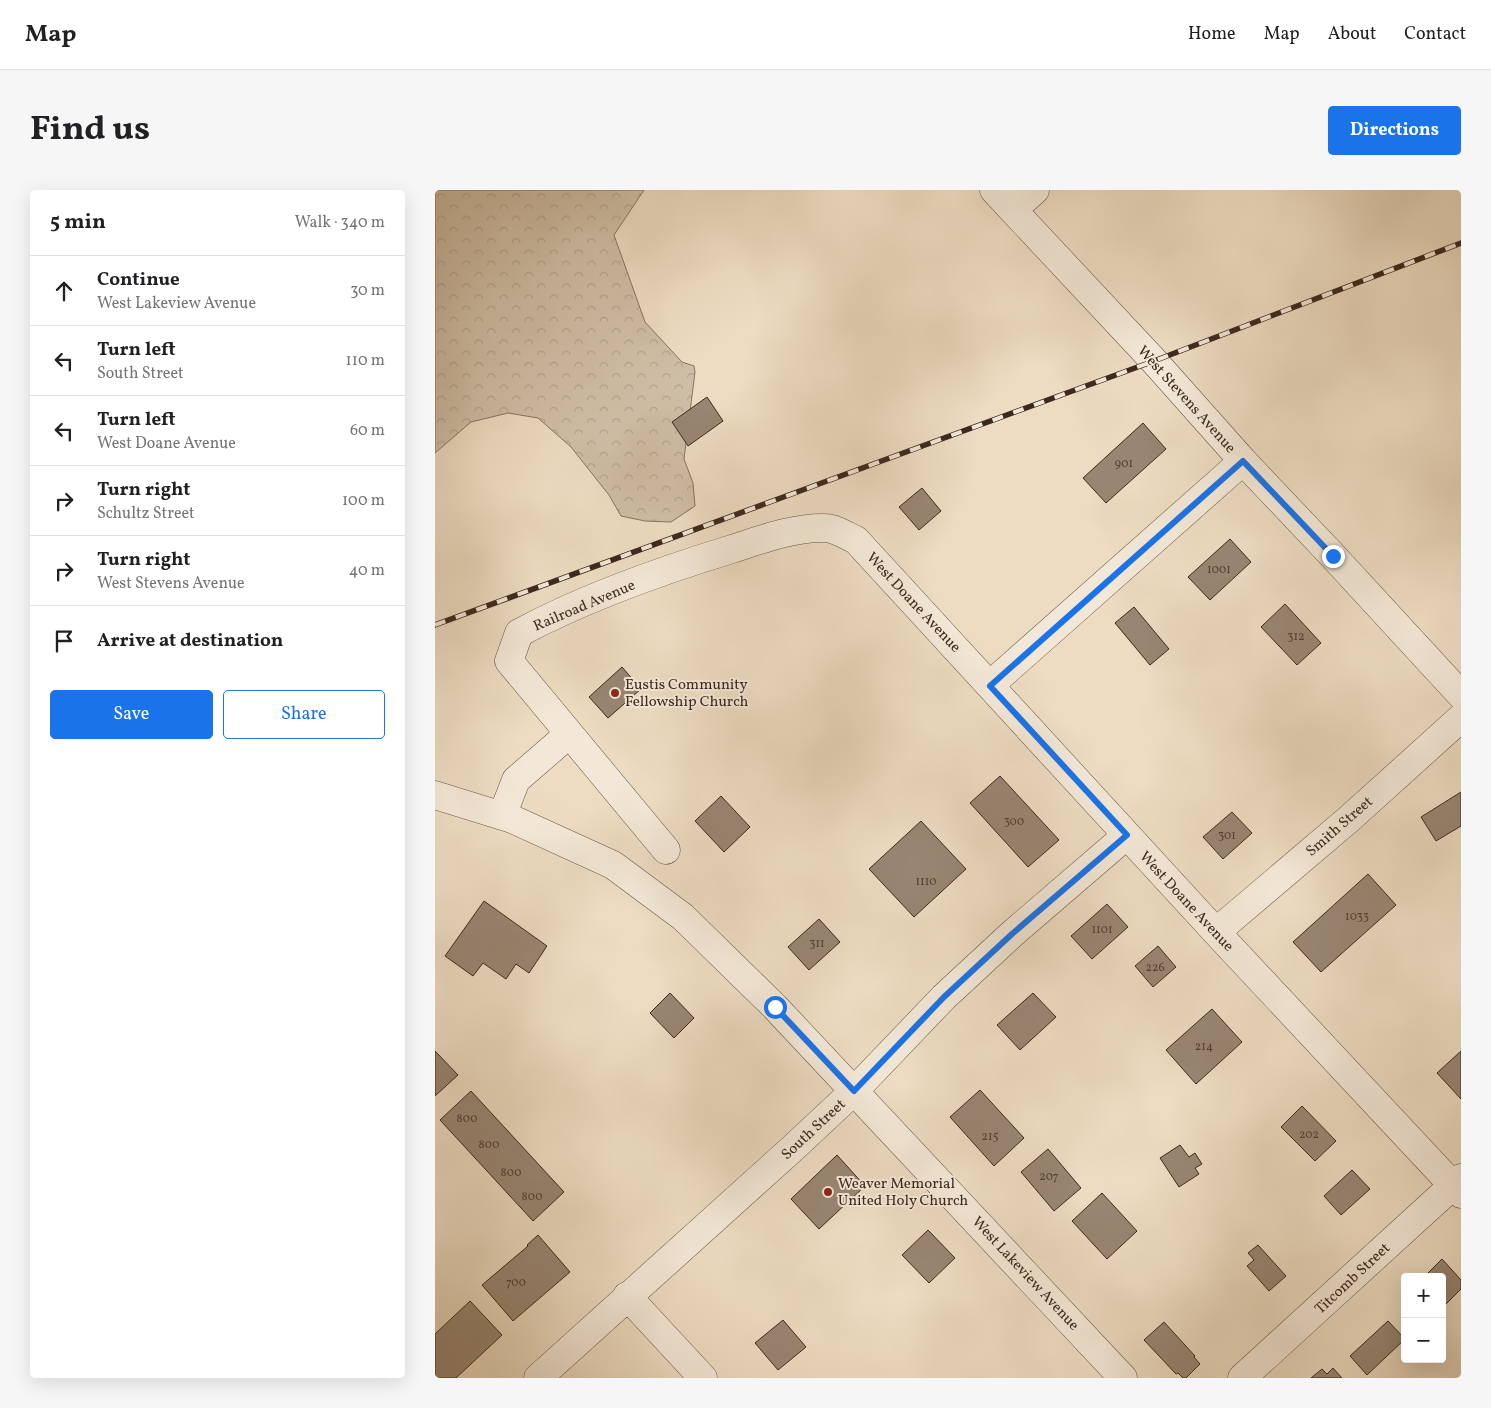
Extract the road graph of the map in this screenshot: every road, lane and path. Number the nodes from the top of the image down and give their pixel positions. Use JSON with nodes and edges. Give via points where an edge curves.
{"nodes":[{"id":1,"x":994,"y":190,"type":"edge"},
{"id":2,"x":1035,"y":190,"type":"edge"},
{"id":3,"x":1013,"y":210,"type":"junction"},
{"id":4,"x":1243,"y":461,"type":"junction"},
{"id":5,"x":827,"y":528,"type":"joint"},
{"id":6,"x":990,"y":686,"type":"junction"},
{"id":7,"x":1461,"y":695,"type":"edge"},
{"id":8,"x":1461,"y":718,"type":"edge"},
{"id":9,"x":569,"y":734,"type":"junction"},
{"id":10,"x":435,"y":795,"type":"edge"},
{"id":11,"x":502,"y":816,"type":"junction"},
{"id":12,"x":1127,"y":835,"type":"junction"},
{"id":13,"x":666,"y":850,"type":"dead end"},
{"id":14,"x":1216,"y":932,"type":"junction"},
{"id":15,"x":854,"y":1091,"type":"junction"},
{"id":16,"x":1458,"y":1186,"type":"edge"},
{"id":17,"x":627,"y":1296,"type":"junction"},
{"id":18,"x":538,"y":1378,"type":"edge"},
{"id":19,"x":703,"y":1378,"type":"edge"},
{"id":20,"x":1123,"y":1378,"type":"edge"},
{"id":21,"x":1243,"y":1378,"type":"edge"}],
"edges":[{"from":1,"to":3,"type":"street","name":"West Stevens Avenue"},
{"from":2,"to":3,"type":"street"},
{"from":3,"to":4,"type":"street","name":"West Stevens Avenue","via":[[1154,360]]},
{"from":4,"to":6,"type":"street"},
{"from":4,"to":7,"type":"street","name":"West Stevens Avenue"},
{"from":5,"to":6,"type":"street","name":"West Doane Avenue","via":[[856,540]]},
{"from":5,"to":9,"type":"street","name":"Railroad Avenue","via":[[808,528],[768,537],[718,553],[630,584],[549,617],[519,633],[509,661]]},
{"from":6,"to":12,"type":"street","name":"West Doane Avenue"},
{"from":8,"to":14,"type":"street","name":"Smith Street"},
{"from":9,"to":11,"type":"street","via":[[517,780]]},
{"from":9,"to":13,"type":"street","name":"Railroad Avenue"},
{"from":10,"to":11,"type":"street","name":"West Lakeview Avenue"},
{"from":11,"to":15,"type":"street","name":"West Lakeview Avenue","via":[[613,865],[683,918],[775,1007]]},
{"from":12,"to":14,"type":"street","name":"West Doane Avenue"},
{"from":12,"to":15,"type":"street","name":"South Street","via":[[951,991]]},
{"from":14,"to":16,"type":"street","name":"West Doane Avenue"},
{"from":15,"to":17,"type":"street","name":"South Street"},
{"from":15,"to":20,"type":"street","name":"West Lakeview Avenue"},
{"from":16,"to":21,"type":"street","name":"Titcomb Street"},
{"from":17,"to":18,"type":"street","name":"South Street"},
{"from":17,"to":19,"type":"street"}]}
